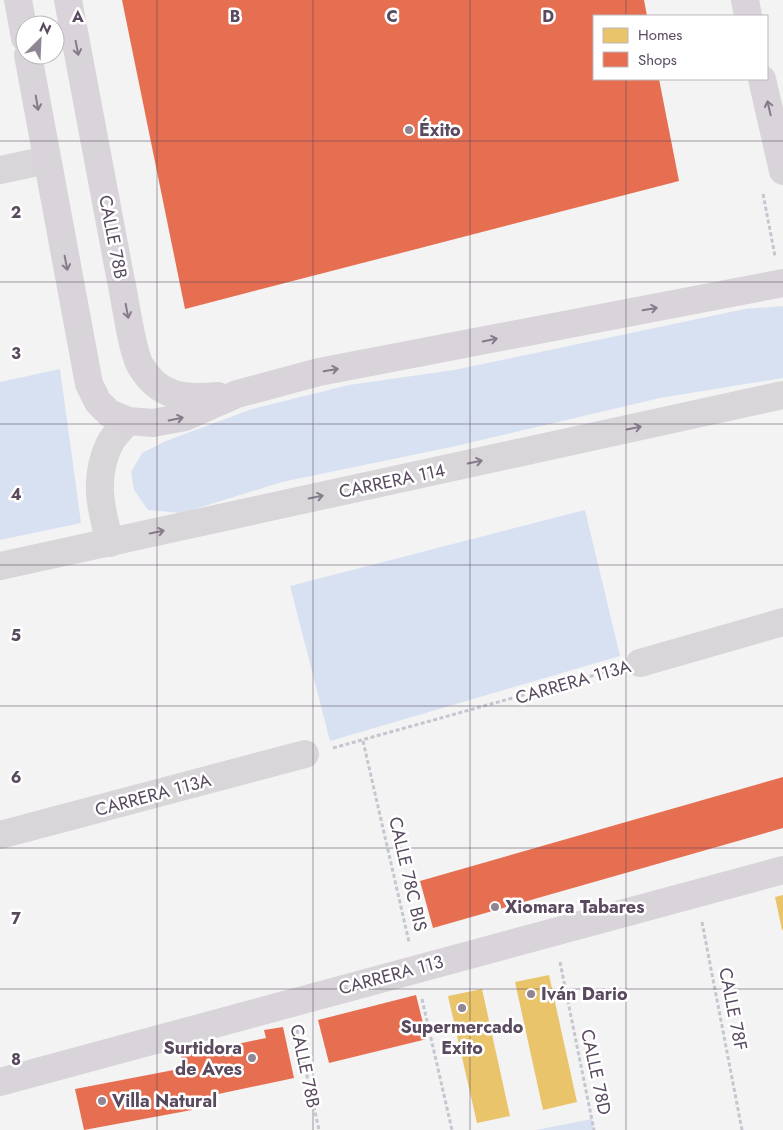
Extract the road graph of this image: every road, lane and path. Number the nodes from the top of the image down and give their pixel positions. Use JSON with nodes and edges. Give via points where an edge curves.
{"nodes":[{"id":1,"x":18,"y":0,"type":"edge"},
{"id":2,"x":68,"y":0,"type":"edge"},
{"id":3,"x":745,"y":0,"type":"edge"},
{"id":4,"x":21,"y":15,"type":"edge"},
{"id":5,"x":748,"y":15,"type":"edge"},
{"id":6,"x":30,"y":65,"type":"edge"},
{"id":7,"x":762,"y":80,"type":"edge"},
{"id":8,"x":47,"y":160,"type":"junction"},
{"id":9,"x":0,"y":170,"type":"edge"},
{"id":10,"x":783,"y":171,"type":"edge"},
{"id":11,"x":782,"y":283,"type":"edge"},
{"id":12,"x":237,"y":394,"type":"junction"},
{"id":13,"x":783,"y":395,"type":"edge"},
{"id":14,"x":128,"y":421,"type":"junction"},
{"id":15,"x":110,"y":543,"type":"junction"},
{"id":16,"x":0,"y":566,"type":"edge"},
{"id":17,"x":783,"y":622,"type":"edge"},
{"id":18,"x":640,"y":663,"type":"joint"},
{"id":19,"x":363,"y":741,"type":"joint"},
{"id":20,"x":305,"y":754,"type":"dead end"},
{"id":21,"x":0,"y":835,"type":"edge"},
{"id":22,"x":783,"y":870,"type":"edge"},
{"id":23,"x":697,"y":893,"type":"junction"},
{"id":24,"x":553,"y":931,"type":"junction"},
{"id":25,"x":415,"y":968,"type":"junction"},
{"id":26,"x":291,"y":1002,"type":"junction"},
{"id":27,"x":0,"y":1082,"type":"edge"},
{"id":28,"x":319,"y":1130,"type":"edge"},
{"id":29,"x":452,"y":1130,"type":"edge"},
{"id":30,"x":594,"y":1130,"type":"edge"},
{"id":31,"x":742,"y":1130,"type":"edge"}],
"edges":[{"from":1,"to":4,"type":"street"},
{"from":2,"to":12,"type":"street","name":"CALLE 78B","one_way":true,"via":[[116,257],[140,364],[154,383],[169,394],[191,399]]},
{"from":3,"to":5,"type":"street"},
{"from":6,"to":8,"type":"street","one_way":true},
{"from":10,"to":7,"type":"street","one_way":true},
{"from":8,"to":9,"type":"street"},
{"from":8,"to":14,"type":"street","one_way":true,"via":[[89,384],[98,402],[109,413]]},
{"from":12,"to":11,"type":"street","one_way":true,"via":[[319,372]]},
{"from":14,"to":12,"type":"street","one_way":true,"via":[[153,424],[185,417]]},
{"from":15,"to":13,"type":"street","name":"CARRERA 114","one_way":true},
{"from":14,"to":15,"type":"street","via":[[109,444],[101,472],[99,502]]},
{"from":15,"to":16,"type":"street","name":"CARRERA 114"},
{"from":17,"to":18,"type":"street","name":"CARRERA 113A"},
{"from":18,"to":19,"type":"path","name":"CARRERA 113A"},
{"from":19,"to":25,"type":"path","name":"CALLE 78C BIS"},
{"from":20,"to":21,"type":"street","name":"CARRERA 113A"},
{"from":22,"to":23,"type":"street","name":"CARRERA 113"},
{"from":23,"to":24,"type":"street","name":"CARRERA 113"},
{"from":23,"to":31,"type":"path","name":"CALLE 78F"},
{"from":24,"to":25,"type":"street","name":"CARRERA 113"},
{"from":24,"to":30,"type":"path","name":"CALLE 78D"},
{"from":25,"to":26,"type":"street","name":"CARRERA 113"},
{"from":25,"to":29,"type":"path","name":"CALLE 78C BIS"},
{"from":26,"to":27,"type":"street","name":"CARRERA 113"},
{"from":26,"to":28,"type":"path","name":"CALLE 78B"}]}
